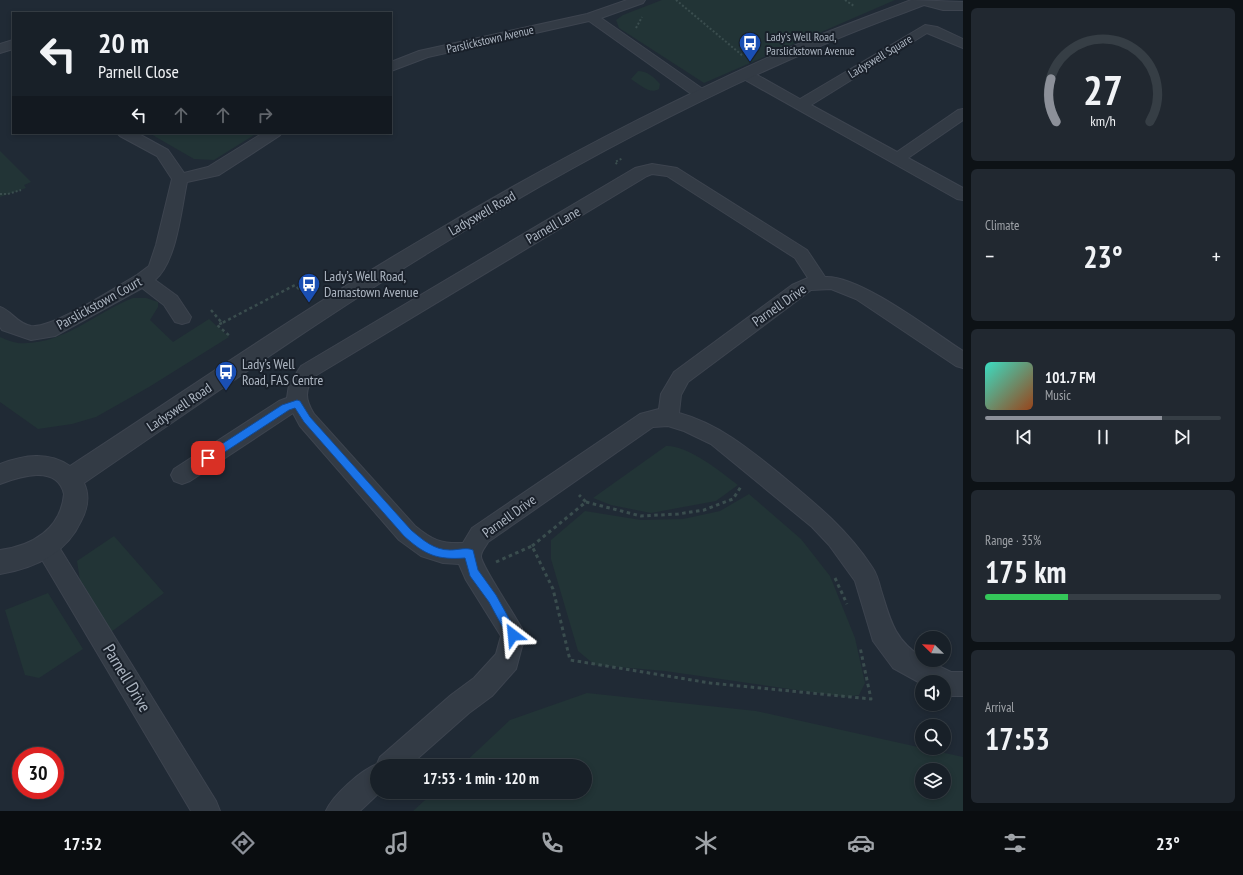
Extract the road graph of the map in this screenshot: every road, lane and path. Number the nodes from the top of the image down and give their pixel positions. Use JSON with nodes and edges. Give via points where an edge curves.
{"nodes":[{"id":1,"x":639,"y":0,"type":"edge"},
{"id":2,"x":676,"y":0,"type":"edge"},
{"id":3,"x":845,"y":0,"type":"edge"},
{"id":4,"x":924,"y":0,"type":"edge"},
{"id":5,"x":854,"y":6,"type":"dead end"},
{"id":6,"x":963,"y":6,"type":"edge"},
{"id":7,"x":591,"y":17,"type":"junction"},
{"id":8,"x":818,"y":41,"type":"junction"},
{"id":9,"x":12,"y":44,"type":"edge"},
{"id":10,"x":963,"y":44,"type":"edge"},
{"id":11,"x":0,"y":49,"type":"edge"},
{"id":12,"x":886,"y":52,"type":"junction"},
{"id":13,"x":394,"y":61,"type":"edge"},
{"id":14,"x":752,"y":71,"type":"junction"},
{"id":15,"x":702,"y":95,"type":"junction"},
{"id":16,"x":800,"y":105,"type":"junction"},
{"id":17,"x":963,"y":113,"type":"edge"},
{"id":18,"x":127,"y":134,"type":"edge"},
{"id":19,"x":272,"y":134,"type":"edge"},
{"id":20,"x":898,"y":158,"type":"junction"},
{"id":21,"x":180,"y":179,"type":"junction"},
{"id":22,"x":21,"y":190,"type":"dead end"},
{"id":23,"x":0,"y":194,"type":"edge"},
{"id":24,"x":963,"y":195,"type":"edge"},
{"id":25,"x":143,"y":280,"type":"junction"},
{"id":26,"x":818,"y":282,"type":"junction"},
{"id":27,"x":303,"y":293,"type":"dead end"},
{"id":28,"x":210,"y":310,"type":"dead end"},
{"id":29,"x":0,"y":314,"type":"edge"},
{"id":30,"x":182,"y":317,"type":"dead end"},
{"id":31,"x":222,"y":322,"type":"junction"},
{"id":32,"x":230,"y":337,"type":"dead end"},
{"id":33,"x":963,"y":361,"type":"edge"},
{"id":34,"x":297,"y":404,"type":"junction"},
{"id":35,"x":668,"y":418,"type":"junction"},
{"id":36,"x":754,"y":466,"type":"junction"},
{"id":37,"x":0,"y":473,"type":"edge"},
{"id":38,"x":182,"y":475,"type":"dead end"},
{"id":39,"x":564,"y":477,"type":"junction"},
{"id":40,"x":70,"y":479,"type":"junction"},
{"id":41,"x":742,"y":484,"type":"junction"},
{"id":42,"x":748,"y":489,"type":"dead end"},
{"id":43,"x":586,"y":502,"type":"junction"},
{"id":44,"x":46,"y":546,"type":"junction"},
{"id":45,"x":532,"y":546,"type":"junction"},
{"id":46,"x":0,"y":562,"type":"edge"},
{"id":47,"x":471,"y":563,"type":"junction"},
{"id":48,"x":834,"y":576,"type":"dead end"},
{"id":49,"x":850,"y":610,"type":"dead end"},
{"id":50,"x":858,"y":639,"type":"dead end"},
{"id":51,"x":963,"y":684,"type":"edge"},
{"id":52,"x":397,"y":759,"type":"edge"},
{"id":53,"x":370,"y":783,"type":"edge"},
{"id":54,"x":206,"y":811,"type":"edge"},
{"id":55,"x":340,"y":811,"type":"edge"}],
"edges":[{"from":1,"to":7,"type":"street","name":"Parslickstown Avenue"},
{"from":2,"to":14,"type":"path","via":[[740,54]]},
{"from":3,"to":5,"type":"path"},
{"from":4,"to":6,"type":"street","via":[[943,6]]},
{"from":4,"to":8,"type":"street","name":"Ladyswell Road"},
{"from":7,"to":13,"type":"street","name":"Parslickstown Avenue"},
{"from":7,"to":15,"type":"street"},
{"from":8,"to":12,"type":"path","via":[[846,52]]},
{"from":8,"to":14,"type":"street","name":"Ladyswell Road"},
{"from":9,"to":11,"type":"street"},
{"from":10,"to":12,"type":"street","name":"Ladyswell Square","via":[[925,29]]},
{"from":12,"to":16,"type":"street","name":"Ladyswell Square"},
{"from":14,"to":15,"type":"street","name":"Ladyswell Road"},
{"from":14,"to":16,"type":"street"},
{"from":15,"to":40,"type":"street","name":"Ladyswell Road","via":[[596,149],[473,217],[329,306]]},
{"from":16,"to":20,"type":"street"},
{"from":17,"to":20,"type":"street"},
{"from":18,"to":21,"type":"street","via":[[163,153]]},
{"from":19,"to":21,"type":"street","via":[[213,171]]},
{"from":20,"to":24,"type":"street"},
{"from":21,"to":25,"type":"street","name":"Parslickstown Court","via":[[156,269]]},
{"from":22,"to":23,"type":"path"},
{"from":25,"to":29,"type":"street","name":"Parslickstown Court","via":[[55,328],[31,333],[10,325]]},
{"from":25,"to":30,"type":"street","via":[[170,299],[178,307]]},
{"from":26,"to":33,"type":"street","name":"Parnell Drive","via":[[862,294]]},
{"from":26,"to":34,"type":"street","name":"Parnell Lane","via":[[809,263],[782,241],[671,172],[652,169],[641,172],[308,371],[298,383],[295,393]]},
{"from":26,"to":35,"type":"street","name":"Parnell Drive","via":[[798,290],[681,377],[671,394]]},
{"from":27,"to":31,"type":"path","via":[[295,285]]},
{"from":28,"to":31,"type":"path"},
{"from":31,"to":32,"type":"path","via":[[217,326]]},
{"from":34,"to":38,"type":"street","via":[[286,407]]},
{"from":34,"to":47,"type":"street","via":[[307,420],[407,533],[423,547]]},
{"from":35,"to":36,"type":"street","name":"Parnell Drive","via":[[689,424],[718,438]]},
{"from":35,"to":39,"type":"street","name":"Parnell Drive","via":[[646,420]]},
{"from":36,"to":41,"type":"path"},
{"from":36,"to":51,"type":"street","name":"Parnell Drive","via":[[820,520],[837,538],[865,576],[882,633],[902,659],[921,671],[951,684]]},
{"from":37,"to":40,"type":"street","via":[[21,466],[41,464],[58,469]]},
{"from":39,"to":43,"type":"path"},
{"from":39,"to":47,"type":"street","name":"Parnell Drive","via":[[480,536]]},
{"from":40,"to":44,"type":"street","via":[[76,494],[73,512],[63,530]]},
{"from":41,"to":42,"type":"path"},
{"from":41,"to":43,"type":"path","via":[[732,499],[704,510],[678,514],[641,516]]},
{"from":43,"to":45,"type":"path"},
{"from":44,"to":46,"type":"street","via":[[22,558]]},
{"from":44,"to":54,"type":"street","name":"Parnell Drive"},
{"from":45,"to":47,"type":"path"},
{"from":45,"to":50,"type":"path","via":[[553,589],[570,660],[710,683],[871,699]]},
{"from":47,"to":52,"type":"street","via":[[513,635],[507,660],[483,687]]},
{"from":48,"to":49,"type":"path"},
{"from":53,"to":55,"type":"street"}]}
